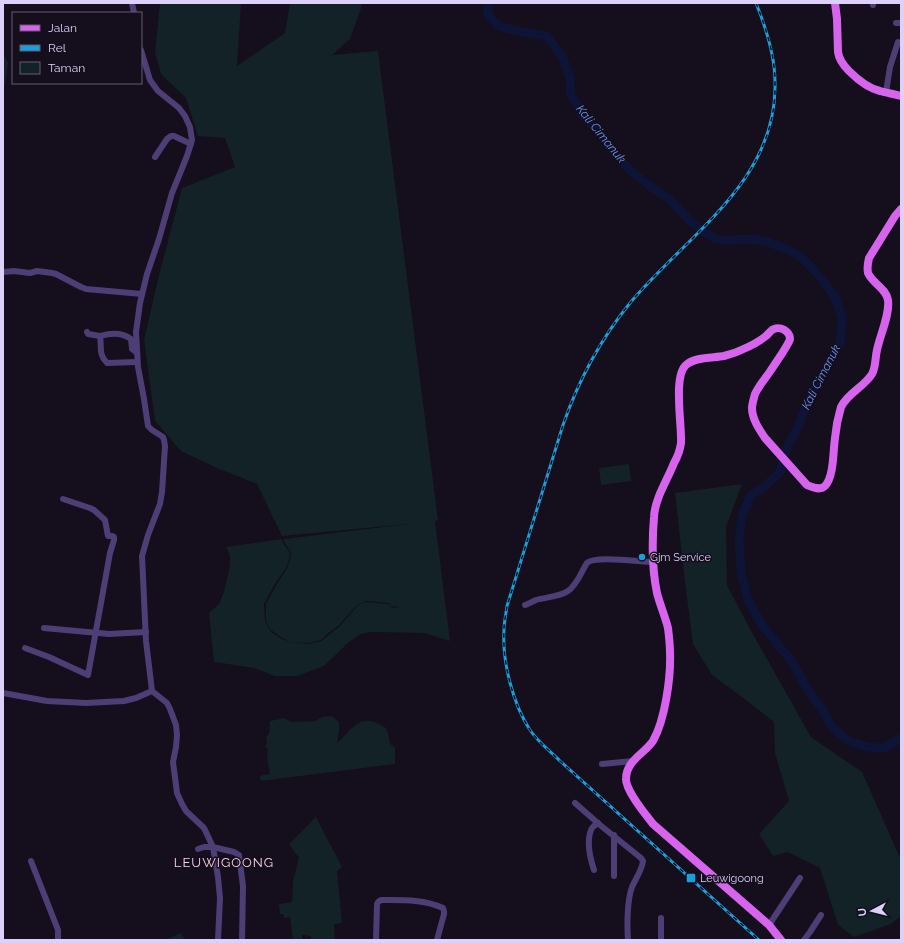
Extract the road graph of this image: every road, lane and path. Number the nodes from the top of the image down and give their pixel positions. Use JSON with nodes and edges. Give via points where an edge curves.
{"nodes":[{"id":1,"x":835,"y":3,"type":"edge"},
{"id":2,"x":898,"y":42,"type":"dead end"},
{"id":3,"x":142,"y":53,"type":"edge"},
{"id":4,"x":886,"y":92,"type":"junction"},
{"id":5,"x":901,"y":96,"type":"edge"},
{"id":6,"x":191,"y":144,"type":"junction"},
{"id":7,"x":155,"y":157,"type":"dead end"},
{"id":8,"x":901,"y":209,"type":"edge"},
{"id":9,"x":3,"y":272,"type":"edge"},
{"id":10,"x":142,"y":294,"type":"junction"},
{"id":11,"x":87,"y":332,"type":"dead end"},
{"id":12,"x":100,"y":336,"type":"junction"},
{"id":13,"x":137,"y":354,"type":"junction"},
{"id":14,"x":137,"y":362,"type":"junction"},
{"id":15,"x":64,"y":499,"type":"dead end"},
{"id":16,"x":653,"y":562,"type":"junction"},
{"id":17,"x":525,"y":605,"type":"dead end"},
{"id":18,"x":44,"y":628,"type":"dead end"},
{"id":19,"x":146,"y":632,"type":"junction"},
{"id":20,"x":96,"y":633,"type":"junction"},
{"id":21,"x":25,"y":648,"type":"dead end"},
{"id":22,"x":152,"y":691,"type":"junction"},
{"id":23,"x":3,"y":694,"type":"edge"},
{"id":24,"x":633,"y":761,"type":"junction"},
{"id":25,"x":602,"y":764,"type":"dead end"},
{"id":26,"x":575,"y":803,"type":"dead end"},
{"id":27,"x":598,"y":823,"type":"junction"},
{"id":28,"x":614,"y":835,"type":"junction"},
{"id":29,"x":213,"y":847,"type":"junction"},
{"id":30,"x":198,"y":849,"type":"dead end"},
{"id":31,"x":30,"y":861,"type":"dead end"},
{"id":32,"x":594,"y":870,"type":"dead end"},
{"id":33,"x":614,"y":876,"type":"dead end"},
{"id":34,"x":800,"y":878,"type":"dead end"},
{"id":35,"x":821,"y":915,"type":"dead end"},
{"id":36,"x":661,"y":918,"type":"dead end"},
{"id":37,"x":768,"y":924,"type":"junction"},
{"id":38,"x":58,"y":940,"type":"edge"},
{"id":39,"x":218,"y":940,"type":"edge"},
{"id":40,"x":242,"y":940,"type":"edge"},
{"id":41,"x":376,"y":940,"type":"edge"},
{"id":42,"x":437,"y":940,"type":"edge"},
{"id":43,"x":628,"y":940,"type":"edge"},
{"id":44,"x":661,"y":940,"type":"edge"},
{"id":45,"x":781,"y":940,"type":"edge"},
{"id":46,"x":804,"y":940,"type":"edge"}],
"edges":[{"from":1,"to":4,"type":"main road","via":[[839,58],[864,84]]},
{"from":2,"to":4,"type":"street"},
{"from":3,"to":6,"type":"street","via":[[150,80],[185,116],[190,127]]},
{"from":4,"to":5,"type":"main road"},
{"from":6,"to":7,"type":"street","via":[[171,136]]},
{"from":6,"to":10,"type":"street","via":[[172,192]]},
{"from":8,"to":16,"type":"main road","via":[[869,258],[868,273],[888,299],[886,317],[876,351],[873,373],[841,407],[828,482],[824,487],[817,489],[807,485],[765,438],[753,418],[755,394],[790,339],[784,329],[772,330],[743,350],[696,360],[686,365],[680,375],[681,446],[655,508]]},
{"from":9,"to":10,"type":"street","via":[[40,271],[56,274],[86,289]]},
{"from":10,"to":13,"type":"street","via":[[136,332]]},
{"from":11,"to":12,"type":"street"},
{"from":12,"to":13,"type":"street","via":[[111,333],[130,337],[132,348]]},
{"from":12,"to":14,"type":"street","via":[[101,353],[107,362]]},
{"from":13,"to":14,"type":"street"},
{"from":14,"to":19,"type":"street","via":[[148,426],[163,438],[165,446],[160,504],[142,556]]},
{"from":15,"to":20,"type":"street","via":[[94,510],[105,520],[108,536],[114,537]]},
{"from":16,"to":17,"type":"street","via":[[593,560],[588,563],[570,590]]},
{"from":16,"to":24,"type":"main road","via":[[657,593],[668,627],[669,683],[658,731],[651,743]]},
{"from":18,"to":20,"type":"street"},
{"from":19,"to":20,"type":"street"},
{"from":19,"to":22,"type":"street"},
{"from":20,"to":21,"type":"street","via":[[88,675]]},
{"from":22,"to":23,"type":"street","via":[[124,701],[98,702],[47,701]]},
{"from":22,"to":29,"type":"street","via":[[166,703],[176,725],[176,747],[172,762],[183,808],[204,828]]},
{"from":24,"to":25,"type":"street"},
{"from":24,"to":37,"type":"main road","via":[[626,782],[645,814]]},
{"from":26,"to":27,"type":"street"},
{"from":27,"to":28,"type":"street"},
{"from":27,"to":32,"type":"street","via":[[591,829],[589,837],[589,854]]},
{"from":28,"to":33,"type":"street"},
{"from":28,"to":43,"type":"street","via":[[642,861],[631,892]]},
{"from":29,"to":30,"type":"street"},
{"from":29,"to":39,"type":"street","via":[[220,898]]},
{"from":29,"to":40,"type":"street","via":[[238,853],[239,856],[243,886]]},
{"from":31,"to":38,"type":"street","via":[[58,930]]},
{"from":34,"to":37,"type":"street"},
{"from":35,"to":46,"type":"street"},
{"from":36,"to":44,"type":"street"},
{"from":37,"to":45,"type":"main road"},
{"from":41,"to":42,"type":"street","via":[[377,904],[381,900],[419,901],[443,908],[444,914]]}]}
